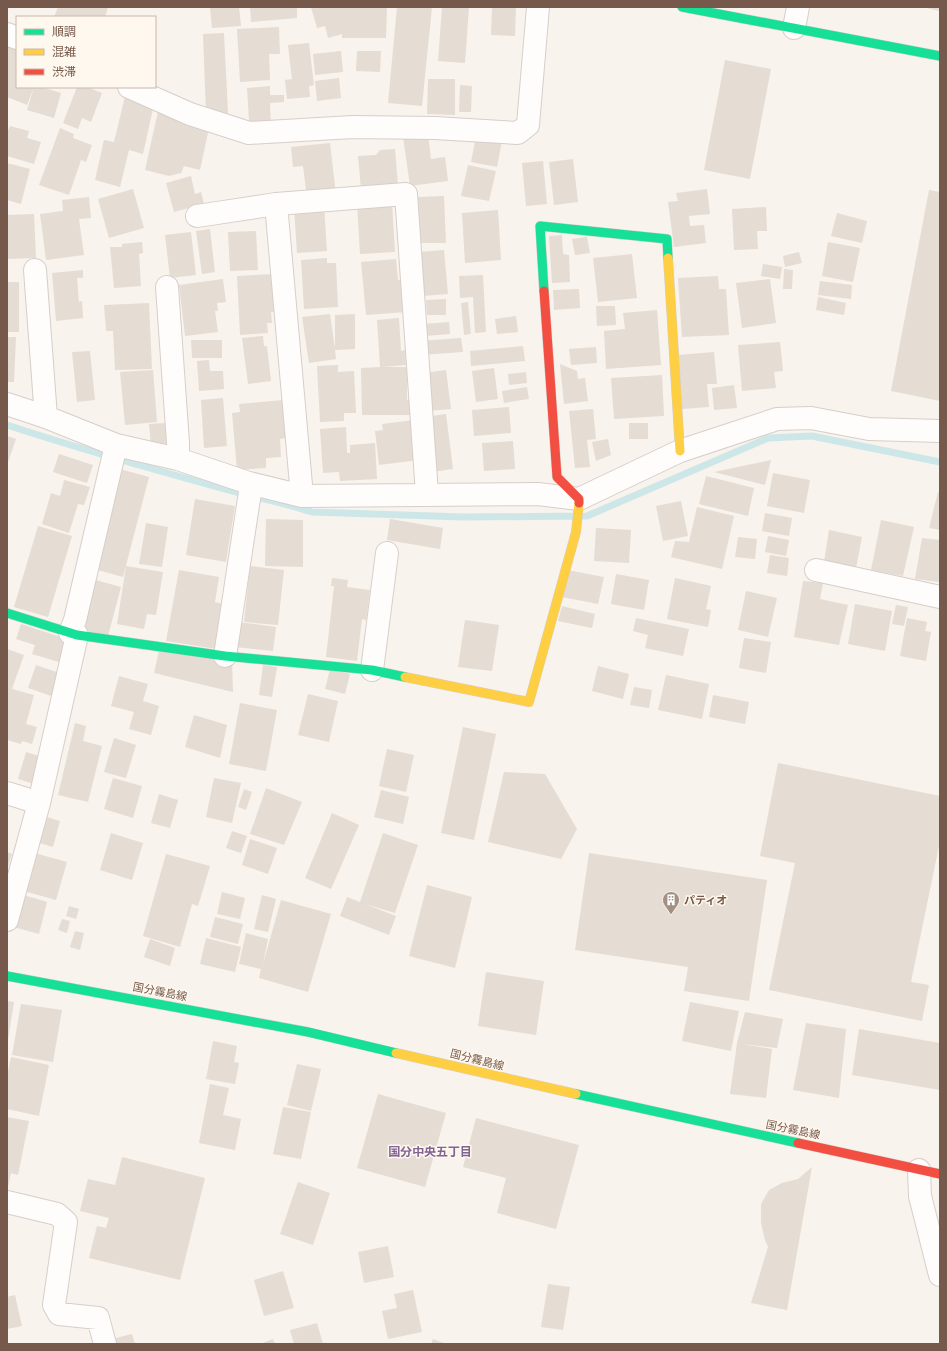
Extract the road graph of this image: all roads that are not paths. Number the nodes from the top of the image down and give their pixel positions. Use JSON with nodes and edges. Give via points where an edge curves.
{"nodes":[{"id":1,"x":538,"y":7,"type":"edge"},
{"id":2,"x":682,"y":7,"type":"edge"},
{"id":3,"x":796,"y":17,"type":"edge"},
{"id":4,"x":940,"y":56,"type":"edge"},
{"id":5,"x":131,"y":88,"type":"edge"},
{"id":6,"x":276,"y":204,"type":"junction"},
{"id":7,"x":198,"y":216,"type":"dead end"},
{"id":8,"x":35,"y":270,"type":"dead end"},
{"id":9,"x":167,"y":287,"type":"dead end"},
{"id":10,"x":7,"y":404,"type":"edge"},
{"id":11,"x":46,"y":417,"type":"junction"},
{"id":12,"x":940,"y":431,"type":"edge"},
{"id":13,"x":680,"y":451,"type":"junction"},
{"id":14,"x":113,"y":455,"type":"junction"},
{"id":15,"x":178,"y":459,"type":"junction"},
{"id":16,"x":427,"y":494,"type":"junction"},
{"id":17,"x":249,"y":495,"type":"junction"},
{"id":18,"x":302,"y":496,"type":"junction"},
{"id":19,"x":579,"y":505,"type":"junction"},
{"id":20,"x":387,"y":553,"type":"dead end"},
{"id":21,"x":816,"y":570,"type":"dead end"},
{"id":22,"x":940,"y":597,"type":"edge"},
{"id":23,"x":7,"y":613,"type":"edge"},
{"id":24,"x":74,"y":634,"type":"junction"},
{"id":25,"x":225,"y":656,"type":"junction"},
{"id":26,"x":372,"y":670,"type":"junction"},
{"id":27,"x":7,"y":793,"type":"edge"},
{"id":28,"x":39,"y":803,"type":"junction"},
{"id":29,"x":7,"y":920,"type":"edge"},
{"id":30,"x":7,"y":976,"type":"edge"},
{"id":31,"x":930,"y":1172,"type":"edge"},
{"id":32,"x":7,"y":1202,"type":"edge"},
{"id":33,"x":940,"y":1276,"type":"edge"},
{"id":34,"x":105,"y":1344,"type":"edge"}],
"edges":[{"from":1,"to":5,"type":"street","via":[[528,125],[518,133],[353,127],[249,133],[190,114]]},
{"from":2,"to":3,"type":"street"},
{"from":3,"to":4,"type":"street"},
{"from":6,"to":7,"type":"street"},
{"from":6,"to":16,"type":"street","via":[[406,194]]},
{"from":6,"to":18,"type":"street"},
{"from":8,"to":11,"type":"street"},
{"from":9,"to":15,"type":"street"},
{"from":10,"to":11,"type":"street"},
{"from":11,"to":14,"type":"street"},
{"from":12,"to":13,"type":"street","via":[[869,429],[811,418],[777,419]]},
{"from":13,"to":19,"type":"street"},
{"from":13,"to":19,"type":"street","via":[[667,239],[540,226],[557,477]]},
{"from":14,"to":15,"type":"street"},
{"from":14,"to":24,"type":"street","via":[[75,620]]},
{"from":15,"to":17,"type":"street"},
{"from":16,"to":18,"type":"street"},
{"from":16,"to":19,"type":"street","via":[[538,494]]},
{"from":17,"to":18,"type":"street"},
{"from":17,"to":25,"type":"street"},
{"from":19,"to":26,"type":"street","via":[[577,528],[529,702]]},
{"from":20,"to":26,"type":"street"},
{"from":21,"to":22,"type":"street"},
{"from":23,"to":24,"type":"street"},
{"from":24,"to":25,"type":"street"},
{"from":24,"to":28,"type":"street"},
{"from":25,"to":26,"type":"street"},
{"from":27,"to":28,"type":"street"},
{"from":28,"to":29,"type":"street"},
{"from":30,"to":31,"type":"street","name":"国分霧島線","via":[[308,1032],[505,1079]]},
{"from":31,"to":33,"type":"street","via":[[920,1196]]},
{"from":32,"to":34,"type":"street","via":[[57,1214],[66,1222],[54,1305],[59,1314],[98,1318]]}]}
